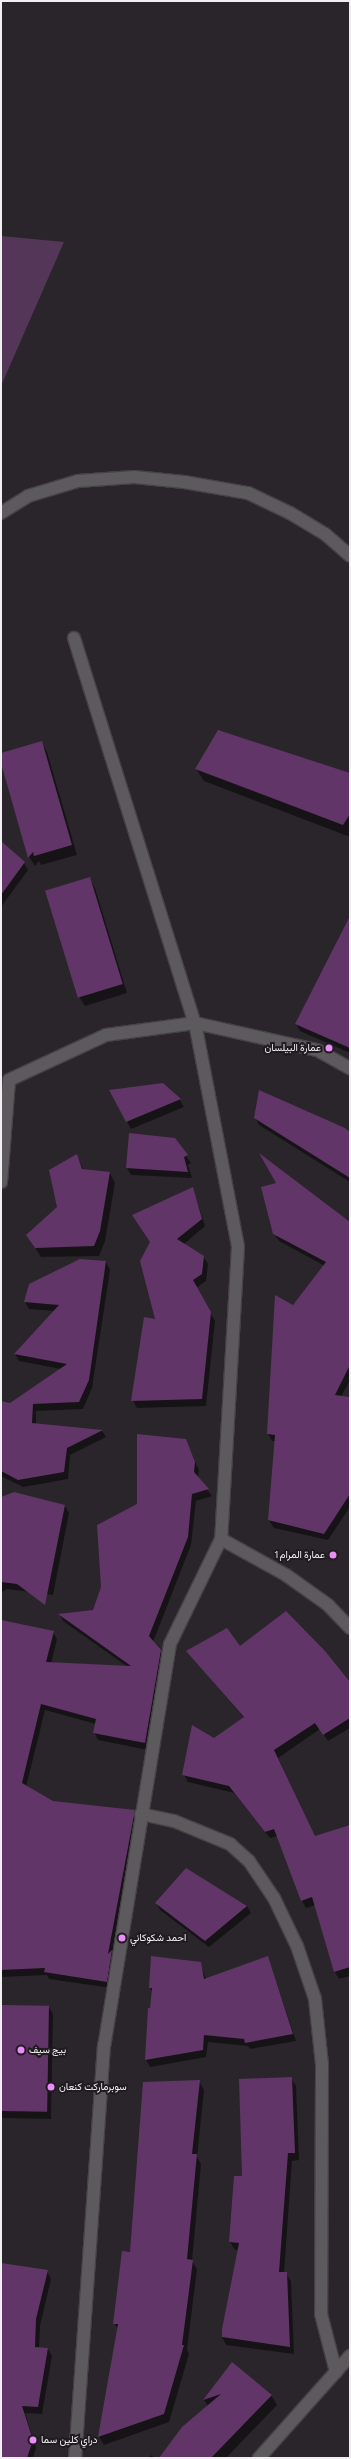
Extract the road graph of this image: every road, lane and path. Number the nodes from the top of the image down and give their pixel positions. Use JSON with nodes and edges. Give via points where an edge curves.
{"nodes":[{"id":1,"x":1,"y":513,"type":"edge"},
{"id":2,"x":350,"y":556,"type":"edge"},
{"id":3,"x":74,"y":638,"type":"dead end"},
{"id":4,"x":195,"y":1023,"type":"junction"},
{"id":5,"x":350,"y":1068,"type":"edge"},
{"id":6,"x":5,"y":1083,"type":"edge"},
{"id":7,"x":1,"y":1182,"type":"edge"},
{"id":8,"x":221,"y":1539,"type":"junction"},
{"id":9,"x":350,"y":1628,"type":"edge"},
{"id":10,"x":141,"y":1814,"type":"junction"},
{"id":11,"x":350,"y":2356,"type":"edge"},
{"id":12,"x":336,"y":2372,"type":"junction"},
{"id":13,"x":75,"y":2458,"type":"edge"},
{"id":14,"x":259,"y":2458,"type":"edge"}],
"edges":[{"from":1,"to":2,"type":"street","via":[[28,496],[78,481],[134,478],[184,482],[248,493],[290,513],[325,534]]},
{"from":3,"to":4,"type":"street"},
{"from":4,"to":5,"type":"street","via":[[317,1050]]},
{"from":4,"to":6,"type":"street","via":[[106,1035]]},
{"from":4,"to":8,"type":"street","via":[[238,1247]]},
{"from":6,"to":7,"type":"street"},
{"from":8,"to":9,"type":"street","via":[[292,1579],[328,1605]]},
{"from":8,"to":10,"type":"street","via":[[170,1644]]},
{"from":10,"to":12,"type":"street","via":[[174,1821],[230,1844],[249,1861],[274,1898],[297,1946],[315,1999],[322,2064],[321,2314]]},
{"from":10,"to":13,"type":"street","via":[[104,2045]]},
{"from":11,"to":12,"type":"street"},
{"from":12,"to":14,"type":"street"}]}
